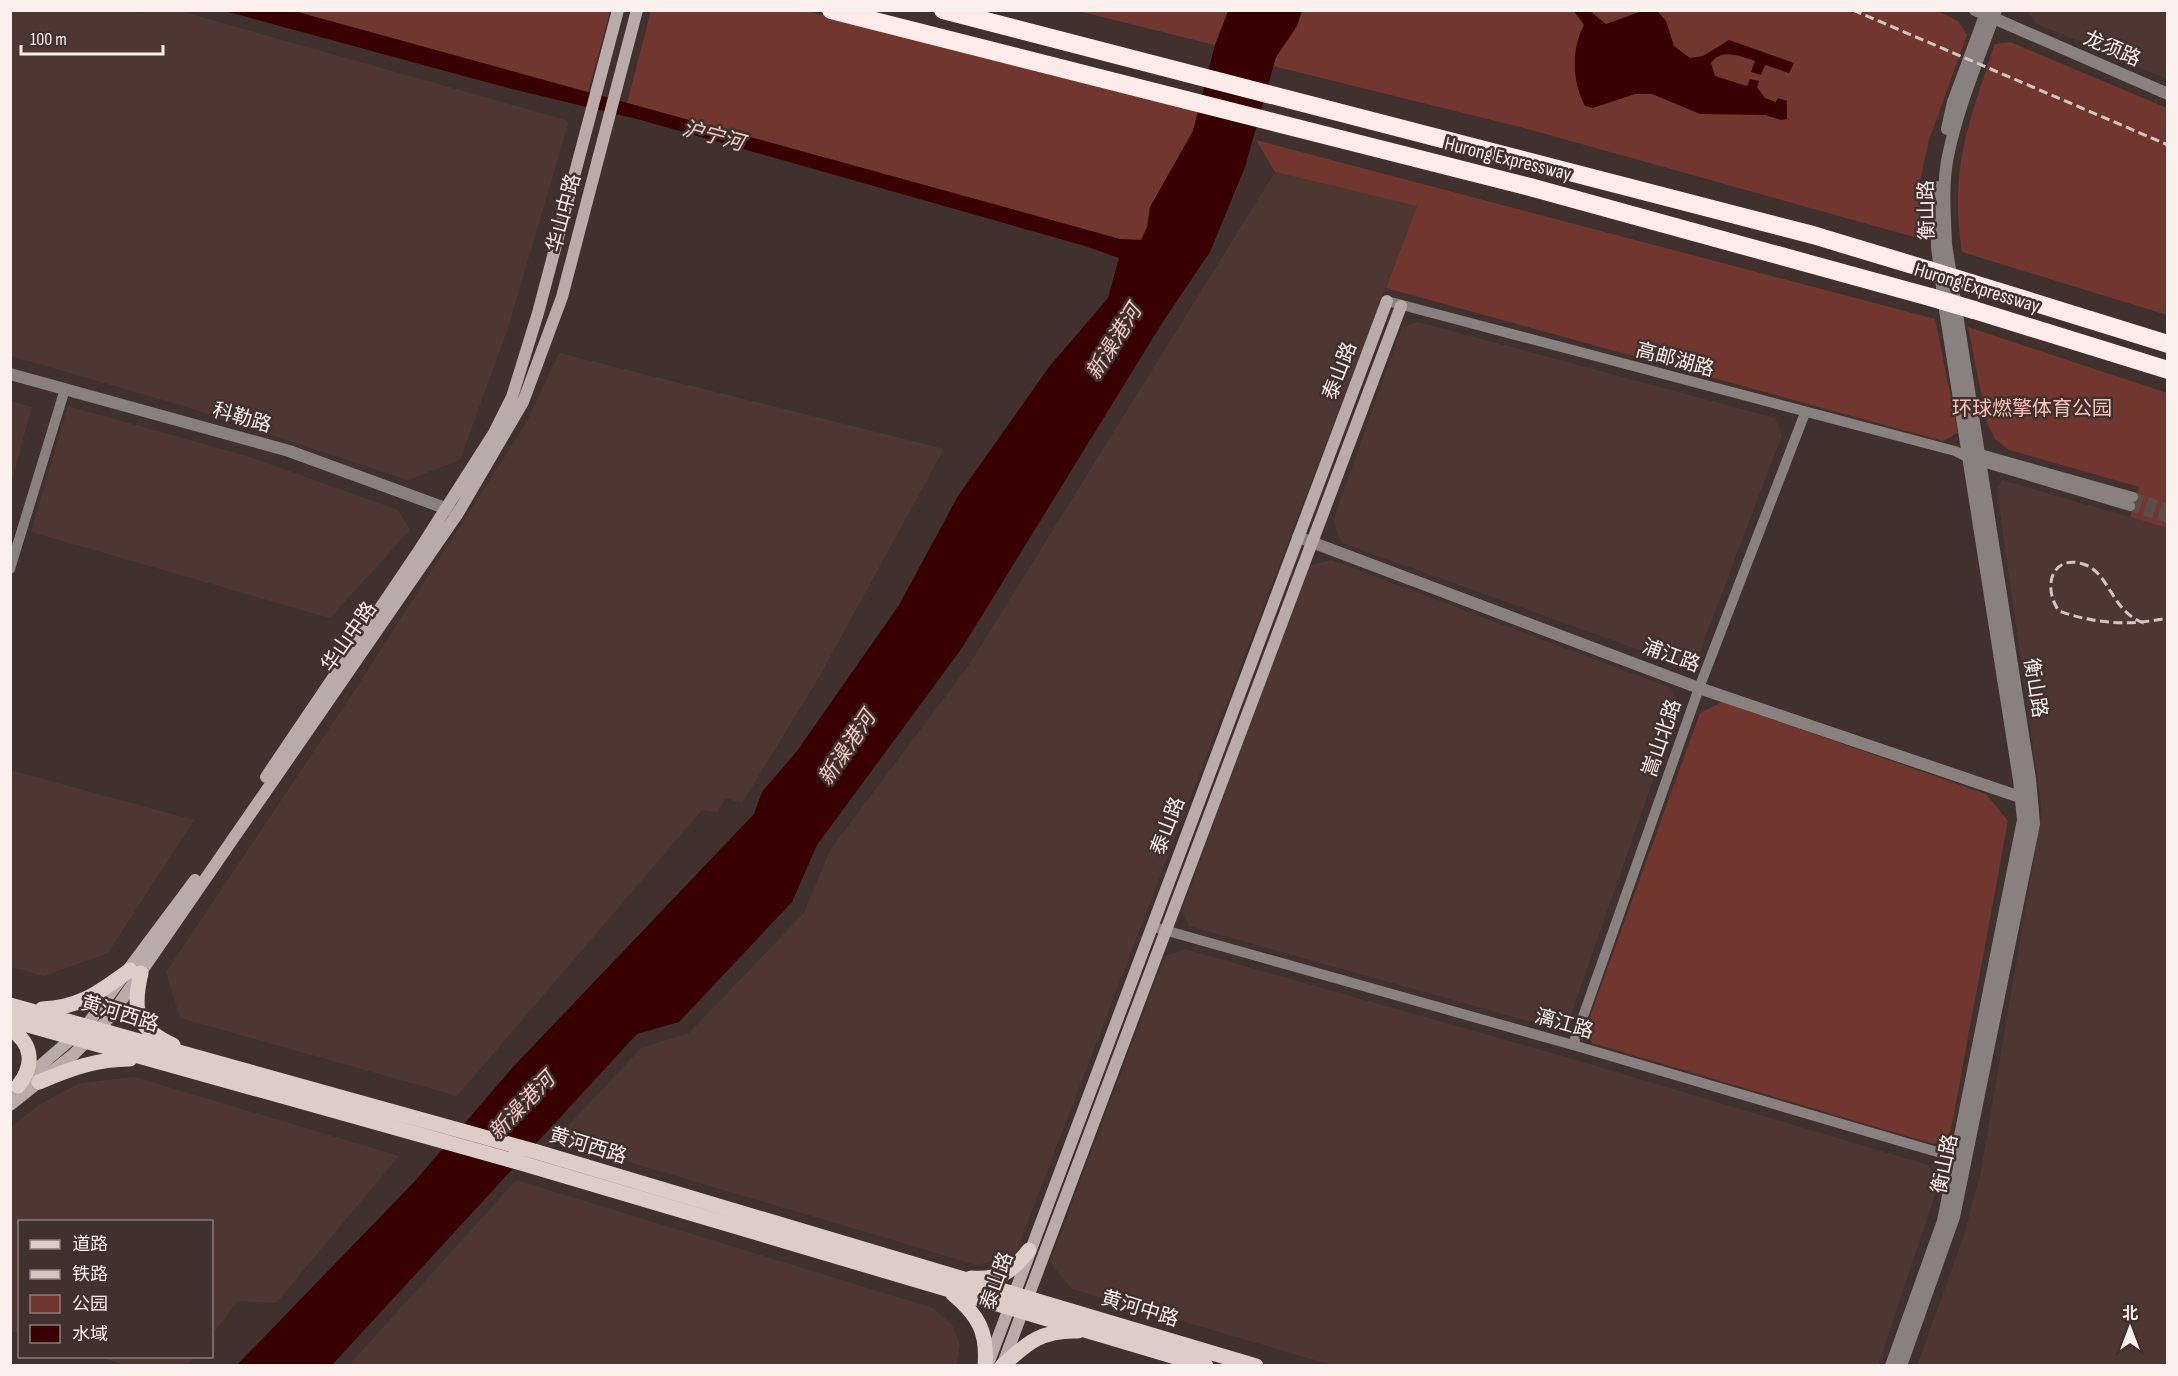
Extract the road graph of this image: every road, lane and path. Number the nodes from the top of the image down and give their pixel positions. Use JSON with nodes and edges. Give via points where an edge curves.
{"nodes":[{"id":1,"x":618,"y":10,"type":"edge"},
{"id":2,"x":637,"y":10,"type":"edge"},
{"id":3,"x":831,"y":10,"type":"edge"},
{"id":4,"x":943,"y":10,"type":"edge"},
{"id":5,"x":1987,"y":13,"type":"edge"},
{"id":6,"x":2168,"y":94,"type":"edge"},
{"id":7,"x":1387,"y":301,"type":"joint"},
{"id":8,"x":1401,"y":306,"type":"junction"},
{"id":9,"x":2168,"y":344,"type":"edge"},
{"id":10,"x":2168,"y":370,"type":"edge"},
{"id":11,"x":10,"y":374,"type":"edge"},
{"id":12,"x":65,"y":389,"type":"junction"},
{"id":13,"x":1805,"y":413,"type":"junction"},
{"id":14,"x":1974,"y":456,"type":"junction"},
{"id":15,"x":2132,"y":502,"type":"tunnel mouth"},
{"id":16,"x":446,"y":508,"type":"junction"},
{"id":17,"x":458,"y":513,"type":"junction"},
{"id":18,"x":1298,"y":537,"type":"junction"},
{"id":19,"x":1311,"y":544,"type":"junction"},
{"id":20,"x":10,"y":568,"type":"edge"},
{"id":21,"x":1699,"y":688,"type":"junction"},
{"id":22,"x":2027,"y":800,"type":"junction"},
{"id":23,"x":1152,"y":926,"type":"junction"},
{"id":24,"x":1165,"y":932,"type":"junction"},
{"id":25,"x":135,"y":971,"type":"junction"},
{"id":26,"x":13,"y":1010,"type":"edge"},
{"id":27,"x":10,"y":1029,"type":"edge"},
{"id":28,"x":87,"y":1034,"type":"junction"},
{"id":29,"x":1573,"y":1045,"type":"junction"},
{"id":30,"x":163,"y":1062,"type":"junction"},
{"id":31,"x":214,"y":1063,"type":"junction"},
{"id":32,"x":39,"y":1082,"type":"junction"},
{"id":33,"x":14,"y":1089,"type":"edge"},
{"id":34,"x":10,"y":1104,"type":"edge"},
{"id":35,"x":445,"y":1134,"type":"junction"},
{"id":36,"x":1961,"y":1159,"type":"junction"},
{"id":37,"x":1029,"y":1250,"type":"junction"},
{"id":38,"x":951,"y":1283,"type":"junction"},
{"id":39,"x":1017,"y":1302,"type":"junction"},
{"id":40,"x":1092,"y":1332,"type":"junction"},
{"id":41,"x":986,"y":1365,"type":"edge"},
{"id":42,"x":1002,"y":1365,"type":"edge"},
{"id":43,"x":1206,"y":1365,"type":"edge"},
{"id":44,"x":1256,"y":1365,"type":"edge"},
{"id":45,"x":1891,"y":1365,"type":"edge"},
{"id":46,"x":1901,"y":1365,"type":"edge"}],
"edges":[{"from":1,"to":16,"type":"main road","name":"华山中路","via":[[530,344],[512,397]]},
{"from":2,"to":17,"type":"main road","name":"华山中路","via":[[562,297],[523,402]]},
{"from":3,"to":10,"type":"highway","name":"Hurong Expressway","bridge":true,"via":[[1553,193],[1930,297]]},
{"from":4,"to":9,"type":"highway","name":"Hurong Expressway","bridge":true,"via":[[1814,235]]},
{"from":5,"to":6,"type":"street","name":"龙须路"},
{"from":5,"to":14,"type":"street","name":"衡山路","via":[[1947,157],[1944,192],[1946,244]]},
{"from":7,"to":8,"type":"street","name":"高邮湖路"},
{"from":7,"to":18,"type":"main road","name":"泰山路"},
{"from":8,"to":13,"type":"street","name":"高邮湖路"},
{"from":8,"to":19,"type":"main road","name":"泰山路"},
{"from":11,"to":12,"type":"street","name":"科勒路"},
{"from":12,"to":16,"type":"street","name":"科勒路","via":[[289,452]]},
{"from":12,"to":20,"type":"street"},
{"from":13,"to":14,"type":"street","name":"高邮湖路"},
{"from":13,"to":21,"type":"street","name":"嵩山北路"},
{"from":14,"to":15,"type":"street","name":"高邮湖路"},
{"from":14,"to":22,"type":"street","name":"衡山路"},
{"from":16,"to":17,"type":"street","name":"科勒路"},
{"from":16,"to":25,"type":"main road","name":"华山中路"},
{"from":17,"to":25,"type":"main road","name":"华山中路"},
{"from":18,"to":19,"type":"street","name":"浦江路"},
{"from":18,"to":23,"type":"main road","name":"泰山路"},
{"from":19,"to":21,"type":"street","name":"浦江路"},
{"from":19,"to":24,"type":"main road","name":"泰山路"},
{"from":21,"to":22,"type":"street","name":"浦江路"},
{"from":21,"to":29,"type":"street","name":"嵩山北路"},
{"from":22,"to":36,"type":"street","name":"衡山路","via":[[2034,824]]},
{"from":23,"to":24,"type":"street","name":"漓江路"},
{"from":23,"to":37,"type":"main road","name":"泰山路"},
{"from":24,"to":29,"type":"street","name":"漓江路"},
{"from":24,"to":39,"type":"main road","name":"泰山路"},
{"from":25,"to":26,"type":"main road","via":[[90,999],[67,1008]]},
{"from":25,"to":28,"type":"main road","name":"华山中路","via":[[110,1017]]},
{"from":25,"to":31,"type":"main road","via":[[140,1022],[155,1036]]},
{"from":26,"to":28,"type":"main road","name":"黄河西路"},
{"from":27,"to":33,"type":"main road","via":[[28,1050],[29,1072]]},
{"from":28,"to":30,"type":"main road","name":"黄河西路"},
{"from":28,"to":31,"type":"main road","name":"黄河西路"},
{"from":28,"to":32,"type":"main road","name":"华山中路"},
{"from":28,"to":33,"type":"main road","name":"华山中路"},
{"from":29,"to":36,"type":"street","name":"漓江路"},
{"from":30,"to":32,"type":"main road","via":[[110,1059],[81,1064]]},
{"from":30,"to":35,"type":"main road","name":"黄河西路"},
{"from":31,"to":35,"type":"main road","name":"黄河西路"},
{"from":32,"to":34,"type":"main road","name":"华山中路"},
{"from":35,"to":38,"type":"main road","name":"黄河西路","via":[[521,1163]]},
{"from":35,"to":38,"type":"main road","name":"黄河西路","via":[[534,1151]]},
{"from":36,"to":45,"type":"street","name":"衡山路"},
{"from":36,"to":46,"type":"street","name":"衡山路","via":[[1954,1217]]},
{"from":37,"to":38,"type":"main road","via":[[1013,1270],[999,1276]]},
{"from":37,"to":39,"type":"main road","name":"泰山路"},
{"from":38,"to":39,"type":"main road","name":"黄河西路"},
{"from":38,"to":41,"type":"main road","via":[[984,1331]]},
{"from":39,"to":40,"type":"main road","name":"黄河中路"},
{"from":39,"to":41,"type":"main road","name":"泰山路"},
{"from":39,"to":42,"type":"main road","name":"泰山路"},
{"from":39,"to":44,"type":"main road","name":"黄河中路"},
{"from":40,"to":42,"type":"main road","via":[[1043,1334]]},
{"from":40,"to":43,"type":"main road","name":"黄河中路"}]}
